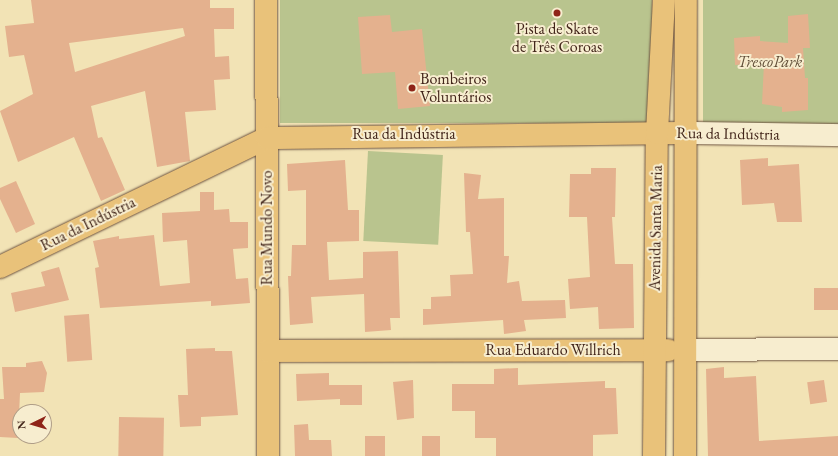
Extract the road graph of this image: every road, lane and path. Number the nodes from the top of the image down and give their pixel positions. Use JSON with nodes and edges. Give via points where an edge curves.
{"nodes":[{"id":1,"x":266,"y":0,"type":"edge"},
{"id":2,"x":664,"y":0,"type":"edge"},
{"id":3,"x":686,"y":0,"type":"edge"},
{"id":4,"x":688,"y":132,"type":"junction"},
{"id":5,"x":657,"y":134,"type":"junction"},
{"id":6,"x":838,"y":135,"type":"edge"},
{"id":7,"x":267,"y":138,"type":"junction"},
{"id":8,"x":0,"y":267,"type":"edge"},
{"id":9,"x":838,"y":349,"type":"edge"},
{"id":10,"x":655,"y":350,"type":"junction"},
{"id":11,"x":686,"y":350,"type":"junction"},
{"id":12,"x":268,"y":351,"type":"junction"},
{"id":13,"x":268,"y":456,"type":"edge"},
{"id":14,"x":654,"y":456,"type":"edge"},
{"id":15,"x":685,"y":456,"type":"edge"}],
"edges":[{"from":1,"to":7,"type":"main road","name":"Rua Mundo Novo"},
{"from":2,"to":5,"type":"main road","name":"Avenida Santa Maria"},
{"from":3,"to":4,"type":"main road","name":"Avenida Santa Maria"},
{"from":4,"to":5,"type":"main road","name":"Rua da Indústria"},
{"from":4,"to":6,"type":"street","name":"Rua da Indústria"},
{"from":4,"to":11,"type":"main road","name":"Avenida Santa Maria"},
{"from":5,"to":7,"type":"main road","name":"Rua da Indústria"},
{"from":5,"to":10,"type":"main road","name":"Avenida Santa Maria"},
{"from":7,"to":8,"type":"main road","name":"Rua da Indústria"},
{"from":7,"to":12,"type":"main road","name":"Rua Mundo Novo"},
{"from":9,"to":11,"type":"street","name":"Rua Eduardo Willrich"},
{"from":10,"to":11,"type":"main road","name":"Rua Eduardo Willrich"},
{"from":10,"to":12,"type":"main road","name":"Rua Eduardo Willrich"},
{"from":10,"to":14,"type":"main road","name":"Avenida Santa Maria"},
{"from":11,"to":15,"type":"main road","name":"Avenida Santa Maria"},
{"from":12,"to":13,"type":"main road","name":"Rua Mundo Novo"}]}
